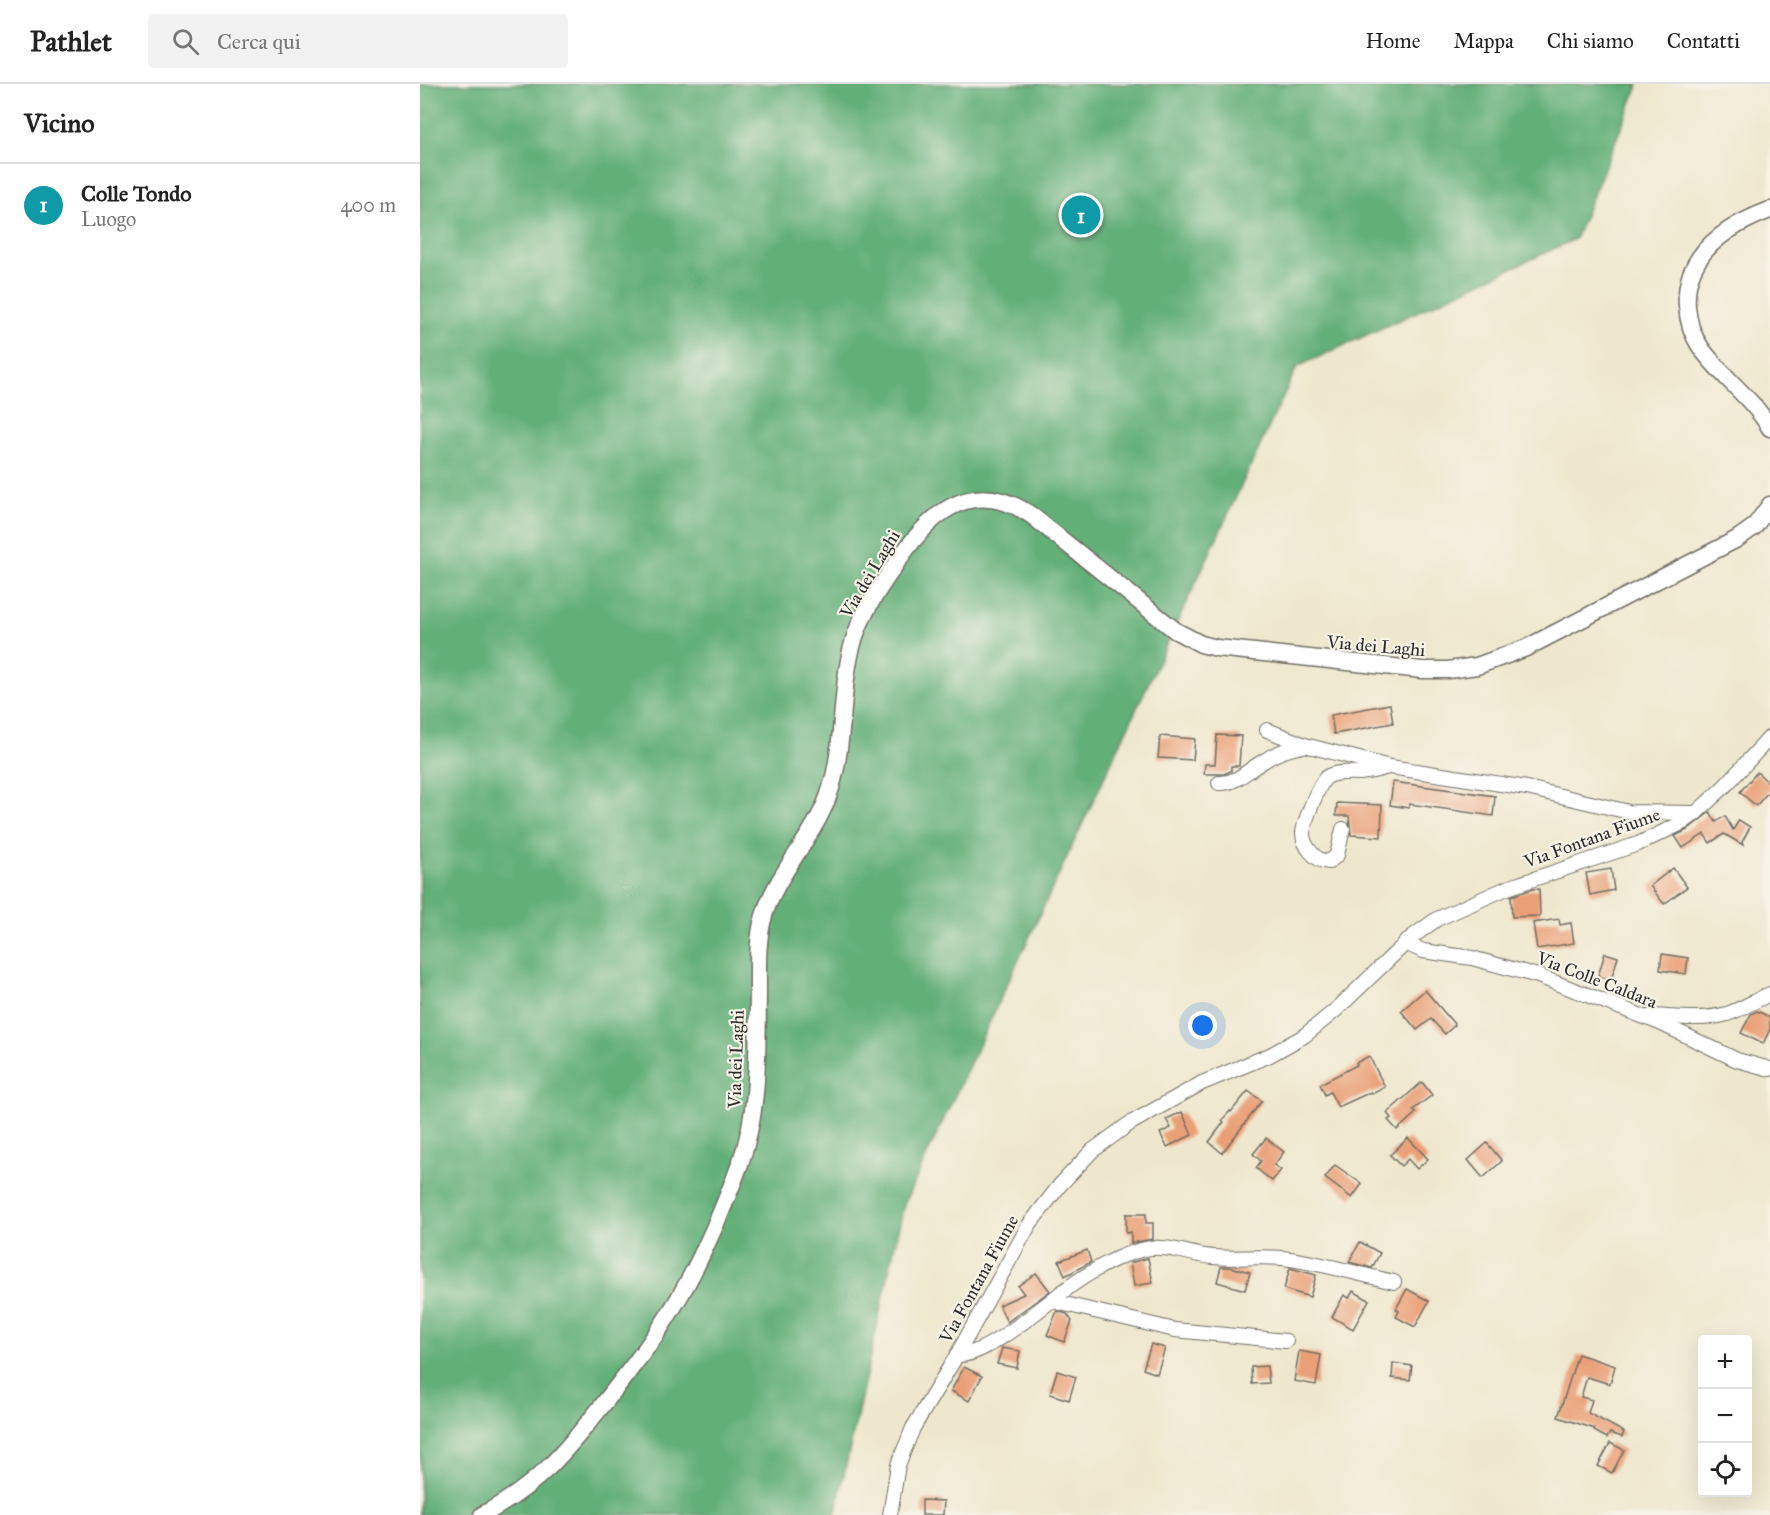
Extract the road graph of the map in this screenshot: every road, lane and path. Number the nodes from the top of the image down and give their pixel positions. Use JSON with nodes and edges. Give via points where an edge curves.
{"nodes":[{"id":1,"x":1770,"y":210,"type":"edge"},
{"id":2,"x":1770,"y":428,"type":"edge"},
{"id":3,"x":1770,"y":505,"type":"edge"},
{"id":4,"x":1267,"y":730,"type":"dead end"},
{"id":5,"x":1770,"y":737,"type":"edge"},
{"id":6,"x":1305,"y":745,"type":"junction"},
{"id":7,"x":1390,"y":767,"type":"junction"},
{"id":8,"x":1219,"y":783,"type":"dead end"},
{"id":9,"x":1696,"y":813,"type":"junction"},
{"id":10,"x":1343,"y":829,"type":"dead end"},
{"id":11,"x":1402,"y":946,"type":"junction"},
{"id":12,"x":1770,"y":994,"type":"edge"},
{"id":13,"x":1643,"y":1016,"type":"junction"},
{"id":14,"x":1770,"y":1069,"type":"edge"},
{"id":15,"x":1394,"y":1282,"type":"dead end"},
{"id":16,"x":1052,"y":1301,"type":"junction"},
{"id":17,"x":1286,"y":1341,"type":"dead end"},
{"id":18,"x":957,"y":1354,"type":"junction"},
{"id":19,"x":482,"y":1515,"type":"edge"},
{"id":20,"x":890,"y":1515,"type":"edge"}],
"edges":[{"from":1,"to":2,"type":"main road","via":[[1731,229],[1709,246],[1692,268],[1686,301],[1690,327],[1700,346]]},
{"from":3,"to":19,"type":"main road","name":"Via dei Laghi","via":[[1754,527],[1737,539],[1526,648],[1478,666],[1438,670],[1332,662],[1201,644],[1176,631],[1017,506],[1000,500],[974,499],[947,508],[933,518],[897,561],[857,631],[847,678],[839,756],[830,791],[765,912],[758,950],[753,1119],[739,1166],[711,1233],[663,1323],[573,1442],[536,1480]]},
{"from":4,"to":6,"type":"street"},
{"from":5,"to":9,"type":"street","name":"Via Fontana Fiume"},
{"from":6,"to":7,"type":"street"},
{"from":6,"to":8,"type":"street","via":[[1276,754],[1232,782]]},
{"from":7,"to":9,"type":"street","via":[[1527,788],[1629,812]]},
{"from":7,"to":10,"type":"street","via":[[1332,774],[1324,779],[1305,826],[1309,849],[1318,859],[1329,862],[1337,855]]},
{"from":9,"to":11,"type":"street","name":"Via Fontana Fiume","via":[[1649,839],[1451,912]]},
{"from":11,"to":13,"type":"street","name":"Via Colle Caldara","via":[[1518,970]]},
{"from":11,"to":18,"type":"street","name":"Via Fontana Fiume","via":[[1337,1009],[1297,1040],[1202,1083],[1092,1150],[1029,1225]]},
{"from":12,"to":13,"type":"street","via":[[1719,1016]]},
{"from":13,"to":14,"type":"street","name":"Via Colle Caldara","via":[[1741,1061]]},
{"from":15,"to":16,"type":"street","via":[[1291,1259],[1214,1257],[1154,1248],[1120,1257]]},
{"from":16,"to":17,"type":"street","via":[[1176,1330]]},
{"from":16,"to":18,"type":"street","via":[[977,1352]]},
{"from":18,"to":20,"type":"street","name":"Via Fontana Fiume","via":[[905,1445]]}]}
